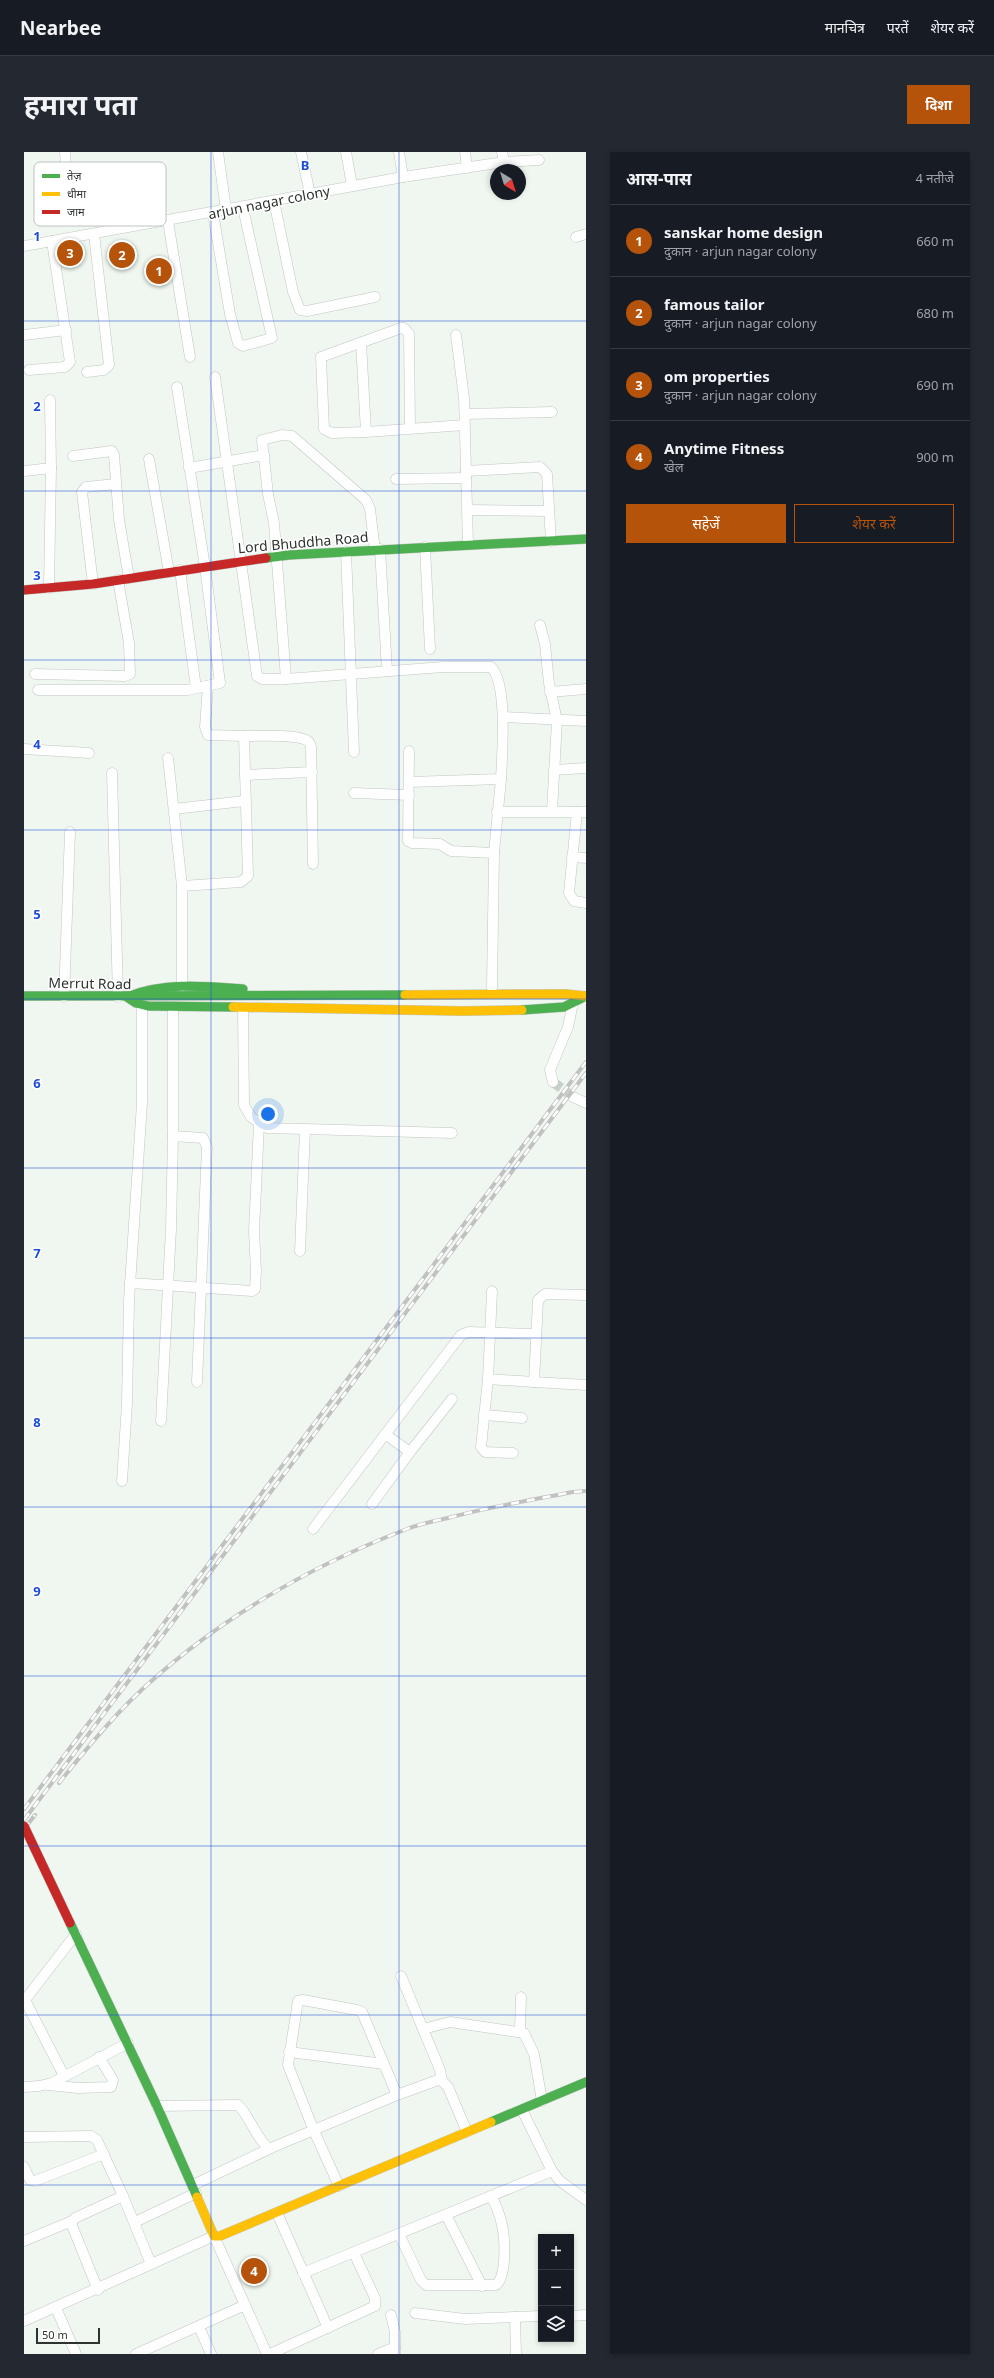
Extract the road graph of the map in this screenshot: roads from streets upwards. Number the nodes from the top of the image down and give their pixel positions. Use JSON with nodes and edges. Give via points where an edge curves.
{"nodes":[{"id":1,"x":65,"y":152,"type":"edge"},
{"id":2,"x":218,"y":152,"type":"edge"},
{"id":3,"x":301,"y":152,"type":"edge"},
{"id":4,"x":346,"y":152,"type":"edge"},
{"id":5,"x":399,"y":152,"type":"edge"},
{"id":6,"x":465,"y":152,"type":"edge"},
{"id":7,"x":503,"y":157,"type":"edge"},
{"id":8,"x":539,"y":160,"type":"dead end"},
{"id":9,"x":67,"y":162,"type":"edge"},
{"id":10,"x":467,"y":168,"type":"junction"},
{"id":11,"x":403,"y":177,"type":"junction"},
{"id":12,"x":352,"y":186,"type":"junction"},
{"id":13,"x":310,"y":194,"type":"junction"},
{"id":14,"x":274,"y":201,"type":"junction"},
{"id":15,"x":243,"y":208,"type":"junction"},
{"id":16,"x":226,"y":210,"type":"junction"},
{"id":17,"x":213,"y":213,"type":"junction"},
{"id":18,"x":168,"y":221,"type":"joint"},
{"id":19,"x":140,"y":226,"type":"edge"},
{"id":20,"x":94,"y":234,"type":"junction"},
{"id":21,"x":52,"y":241,"type":"junction"},
{"id":22,"x":24,"y":246,"type":"edge"},
{"id":23,"x":375,"y":297,"type":"dead end"},
{"id":24,"x":66,"y":330,"type":"junction"},
{"id":25,"x":24,"y":335,"type":"edge"},
{"id":26,"x":456,"y":335,"type":"dead end"},
{"id":27,"x":361,"y":343,"type":"junction"},
{"id":28,"x":190,"y":357,"type":"dead end"},
{"id":29,"x":29,"y":370,"type":"dead end"},
{"id":30,"x":87,"y":372,"type":"dead end"},
{"id":31,"x":215,"y":377,"type":"dead end"},
{"id":32,"x":177,"y":387,"type":"dead end"},
{"id":33,"x":50,"y":400,"type":"dead end"},
{"id":34,"x":552,"y":412,"type":"dead end"},
{"id":35,"x":465,"y":414,"type":"junction"},
{"id":36,"x":465,"y":425,"type":"junction"},
{"id":37,"x":410,"y":428,"type":"junction"},
{"id":38,"x":366,"y":432,"type":"junction"},
{"id":39,"x":73,"y":456,"type":"dead end"},
{"id":40,"x":264,"y":456,"type":"junction"},
{"id":41,"x":149,"y":459,"type":"dead end"},
{"id":42,"x":226,"y":463,"type":"junction"},
{"id":43,"x":51,"y":468,"type":"junction"},
{"id":44,"x":189,"y":468,"type":"junction"},
{"id":45,"x":24,"y":471,"type":"edge"},
{"id":46,"x":466,"y":474,"type":"junction"},
{"id":47,"x":396,"y":479,"type":"dead end"},
{"id":48,"x":116,"y":484,"type":"junction"},
{"id":49,"x":468,"y":510,"type":"junction"},
{"id":50,"x":548,"y":511,"type":"junction"},
{"id":51,"x":586,"y":539,"type":"edge"},
{"id":52,"x":551,"y":541,"type":"junction"},
{"id":53,"x":468,"y":544,"type":"junction"},
{"id":54,"x":425,"y":547,"type":"junction"},
{"id":55,"x":378,"y":550,"type":"junction"},
{"id":56,"x":346,"y":552,"type":"junction"},
{"id":57,"x":276,"y":557,"type":"junction"},
{"id":58,"x":240,"y":562,"type":"junction"},
{"id":59,"x":205,"y":567,"type":"junction"},
{"id":60,"x":180,"y":570,"type":"junction"},
{"id":61,"x":169,"y":572,"type":"junction"},
{"id":62,"x":130,"y":578,"type":"junction"},
{"id":63,"x":118,"y":580,"type":"junction"},
{"id":64,"x":93,"y":584,"type":"junction"},
{"id":65,"x":49,"y":588,"type":"junction"},
{"id":66,"x":24,"y":590,"type":"edge"},
{"id":67,"x":540,"y":625,"type":"dead end"},
{"id":68,"x":430,"y":649,"type":"dead end"},
{"id":69,"x":387,"y":671,"type":"junction"},
{"id":70,"x":34,"y":674,"type":"dead end"},
{"id":71,"x":351,"y":674,"type":"junction"},
{"id":72,"x":125,"y":676,"type":"junction"},
{"id":73,"x":286,"y":679,"type":"junction"},
{"id":74,"x":208,"y":686,"type":"junction"},
{"id":75,"x":196,"y":688,"type":"junction"},
{"id":76,"x":586,"y":688,"type":"edge"},
{"id":77,"x":38,"y":690,"type":"dead end"},
{"id":78,"x":129,"y":690,"type":"junction"},
{"id":79,"x":550,"y":692,"type":"junction"},
{"id":80,"x":503,"y":717,"type":"junction"},
{"id":81,"x":557,"y":721,"type":"junction"},
{"id":82,"x":586,"y":721,"type":"edge"},
{"id":83,"x":244,"y":736,"type":"junction"},
{"id":84,"x":24,"y":749,"type":"edge"},
{"id":85,"x":409,"y":751,"type":"dead end"},
{"id":86,"x":354,"y":752,"type":"dead end"},
{"id":87,"x":89,"y":753,"type":"dead end"},
{"id":88,"x":168,"y":758,"type":"dead end"},
{"id":89,"x":586,"y":768,"type":"edge"},
{"id":90,"x":554,"y":770,"type":"junction"},
{"id":91,"x":312,"y":772,"type":"junction"},
{"id":92,"x":112,"y":773,"type":"dead end"},
{"id":93,"x":245,"y":775,"type":"junction"},
{"id":94,"x":502,"y":779,"type":"junction"},
{"id":95,"x":409,"y":782,"type":"junction"},
{"id":96,"x":354,"y":793,"type":"dead end"},
{"id":97,"x":409,"y":795,"type":"junction"},
{"id":98,"x":244,"y":801,"type":"junction"},
{"id":99,"x":174,"y":809,"type":"junction"},
{"id":100,"x":552,"y":811,"type":"junction"},
{"id":101,"x":497,"y":812,"type":"junction"},
{"id":102,"x":581,"y":812,"type":"edge"},
{"id":103,"x":70,"y":832,"type":"dead end"},
{"id":104,"x":494,"y":852,"type":"junction"},
{"id":105,"x":572,"y":857,"type":"junction"},
{"id":106,"x":586,"y":858,"type":"edge"},
{"id":107,"x":313,"y":864,"type":"dead end"},
{"id":108,"x":182,"y":886,"type":"junction"},
{"id":109,"x":586,"y":903,"type":"edge"},
{"id":110,"x":182,"y":987,"type":"junction"},
{"id":111,"x":492,"y":988,"type":"junction"},
{"id":112,"x":586,"y":993,"type":"edge"},
{"id":113,"x":24,"y":996,"type":"edge"},
{"id":114,"x":586,"y":996,"type":"edge"},
{"id":115,"x":64,"y":997,"type":"junction"},
{"id":116,"x":123,"y":997,"type":"junction"},
{"id":117,"x":573,"y":1003,"type":"junction"},
{"id":118,"x":142,"y":1006,"type":"junction"},
{"id":119,"x":173,"y":1007,"type":"junction"},
{"id":120,"x":243,"y":1008,"type":"junction"},
{"id":121,"x":553,"y":1082,"type":"dead end"},
{"id":122,"x":573,"y":1097,"type":"tunnel mouth"},
{"id":123,"x":586,"y":1103,"type":"edge"},
{"id":124,"x":259,"y":1124,"type":"junction"},
{"id":125,"x":306,"y":1130,"type":"junction"},
{"id":126,"x":452,"y":1133,"type":"dead end"},
{"id":127,"x":173,"y":1136,"type":"junction"},
{"id":128,"x":300,"y":1251,"type":"dead end"},
{"id":129,"x":130,"y":1283,"type":"junction"},
{"id":130,"x":168,"y":1286,"type":"junction"},
{"id":131,"x":203,"y":1288,"type":"junction"},
{"id":132,"x":492,"y":1291,"type":"dead end"},
{"id":133,"x":586,"y":1295,"type":"edge"},
{"id":134,"x":490,"y":1332,"type":"junction"},
{"id":135,"x":536,"y":1334,"type":"junction"},
{"id":136,"x":488,"y":1379,"type":"junction"},
{"id":137,"x":197,"y":1382,"type":"dead end"},
{"id":138,"x":534,"y":1382,"type":"junction"},
{"id":139,"x":586,"y":1385,"type":"edge"},
{"id":140,"x":452,"y":1399,"type":"dead end"},
{"id":141,"x":484,"y":1415,"type":"junction"},
{"id":142,"x":522,"y":1418,"type":"dead end"},
{"id":143,"x":161,"y":1420,"type":"dead end"},
{"id":144,"x":385,"y":1434,"type":"junction"},
{"id":145,"x":410,"y":1452,"type":"junction"},
{"id":146,"x":513,"y":1453,"type":"dead end"},
{"id":147,"x":122,"y":1481,"type":"dead end"},
{"id":148,"x":372,"y":1504,"type":"dead end"},
{"id":149,"x":313,"y":1529,"type":"dead end"},
{"id":150,"x":24,"y":1826,"type":"edge"},
{"id":151,"x":76,"y":1934,"type":"junction"},
{"id":152,"x":401,"y":1976,"type":"dead end"},
{"id":153,"x":522,"y":1997,"type":"dead end"},
{"id":154,"x":423,"y":2029,"type":"junction"},
{"id":155,"x":520,"y":2031,"type":"junction"},
{"id":156,"x":128,"y":2043,"type":"junction"},
{"id":157,"x":289,"y":2052,"type":"junction"},
{"id":158,"x":99,"y":2057,"type":"junction"},
{"id":159,"x":384,"y":2064,"type":"junction"},
{"id":160,"x":64,"y":2076,"type":"junction"},
{"id":161,"x":442,"y":2081,"type":"junction"},
{"id":162,"x":586,"y":2082,"type":"edge"},
{"id":163,"x":46,"y":2085,"type":"junction"},
{"id":164,"x":24,"y":2087,"type":"edge"},
{"id":165,"x":397,"y":2095,"type":"junction"},
{"id":166,"x":542,"y":2101,"type":"junction"},
{"id":167,"x":158,"y":2106,"type":"junction"},
{"id":168,"x":522,"y":2110,"type":"junction"},
{"id":169,"x":314,"y":2132,"type":"junction"},
{"id":170,"x":467,"y":2132,"type":"junction"},
{"id":171,"x":24,"y":2137,"type":"edge"},
{"id":172,"x":272,"y":2148,"type":"junction"},
{"id":173,"x":104,"y":2154,"type":"junction"},
{"id":174,"x":24,"y":2167,"type":"edge"},
{"id":175,"x":552,"y":2171,"type":"junction"},
{"id":176,"x":339,"y":2186,"type":"junction"},
{"id":177,"x":194,"y":2189,"type":"junction"},
{"id":178,"x":123,"y":2196,"type":"junction"},
{"id":179,"x":491,"y":2196,"type":"junction"},
{"id":180,"x":586,"y":2200,"type":"edge"},
{"id":181,"x":277,"y":2213,"type":"junction"},
{"id":182,"x":446,"y":2215,"type":"junction"},
{"id":183,"x":72,"y":2221,"type":"junction"},
{"id":184,"x":135,"y":2222,"type":"junction"},
{"id":185,"x":399,"y":2234,"type":"junction"},
{"id":186,"x":214,"y":2236,"type":"junction"},
{"id":187,"x":24,"y":2240,"type":"edge"},
{"id":188,"x":354,"y":2253,"type":"junction"},
{"id":189,"x":151,"y":2264,"type":"junction"},
{"id":190,"x":303,"y":2273,"type":"junction"},
{"id":191,"x":482,"y":2286,"type":"junction"},
{"id":192,"x":98,"y":2290,"type":"junction"},
{"id":193,"x":246,"y":2305,"type":"junction"},
{"id":194,"x":56,"y":2308,"type":"junction"},
{"id":195,"x":415,"y":2313,"type":"dead end"},
{"id":196,"x":390,"y":2314,"type":"dead end"},
{"id":197,"x":586,"y":2315,"type":"edge"},
{"id":198,"x":538,"y":2316,"type":"edge"},
{"id":199,"x":574,"y":2316,"type":"edge"},
{"id":200,"x":515,"y":2317,"type":"junction"},
{"id":201,"x":24,"y":2321,"type":"edge"},
{"id":202,"x":199,"y":2327,"type":"junction"},
{"id":203,"x":328,"y":2328,"type":"junction"},
{"id":204,"x":395,"y":2350,"type":"edge"},
{"id":205,"x":76,"y":2354,"type":"edge"},
{"id":206,"x":136,"y":2354,"type":"edge"},
{"id":207,"x":211,"y":2354,"type":"edge"},
{"id":208,"x":268,"y":2354,"type":"edge"},
{"id":209,"x":378,"y":2354,"type":"edge"},
{"id":210,"x":516,"y":2354,"type":"edge"}],
"edges":[{"from":1,"to":9,"type":"street"},
{"from":2,"to":16,"type":"street"},
{"from":3,"to":13,"type":"street"},
{"from":4,"to":12,"type":"street"},
{"from":5,"to":11,"type":"street"},
{"from":6,"to":10,"type":"street"},
{"from":7,"to":8,"type":"street","name":"arjun nagar colony"},
{"from":7,"to":10,"type":"street","name":"arjun nagar colony"},
{"from":10,"to":11,"type":"street","name":"arjun nagar colony"},
{"from":11,"to":12,"type":"street","name":"arjun nagar colony"},
{"from":12,"to":13,"type":"street","name":"arjun nagar colony"},
{"from":13,"to":14,"type":"street","name":"arjun nagar colony"},
{"from":14,"to":15,"type":"street","name":"arjun nagar colony"},
{"from":14,"to":23,"type":"street","via":[[293,292],[300,310],[307,311]]},
{"from":15,"to":16,"type":"street","name":"arjun nagar colony"},
{"from":15,"to":17,"type":"street","via":[[272,333],[270,340],[243,346],[238,343],[230,314]]},
{"from":16,"to":17,"type":"street","name":"arjun nagar colony"},
{"from":17,"to":18,"type":"street","name":"arjun nagar colony"},
{"from":18,"to":28,"type":"street"},
{"from":19,"to":20,"type":"street","name":"arjun nagar colony"},
{"from":20,"to":21,"type":"street","name":"arjun nagar colony"},
{"from":20,"to":30,"type":"street","via":[[109,365],[104,370]]},
{"from":21,"to":22,"type":"street","name":"arjun nagar colony"},
{"from":21,"to":24,"type":"street"},
{"from":24,"to":25,"type":"street"},
{"from":24,"to":29,"type":"street","via":[[70,362],[68,366]]},
{"from":26,"to":35,"type":"street"},
{"from":27,"to":37,"type":"street","via":[[401,328],[407,331]]},
{"from":27,"to":38,"type":"street"},
{"from":27,"to":38,"type":"street","via":[[321,358],[323,412],[324,427],[328,432]]},
{"from":31,"to":42,"type":"street"},
{"from":32,"to":44,"type":"street"},
{"from":33,"to":43,"type":"street"},
{"from":34,"to":35,"type":"street"},
{"from":35,"to":36,"type":"street"},
{"from":36,"to":37,"type":"street"},
{"from":36,"to":46,"type":"street"},
{"from":37,"to":38,"type":"street"},
{"from":39,"to":48,"type":"street","via":[[112,452]]},
{"from":40,"to":42,"type":"street"},
{"from":40,"to":55,"type":"street","via":[[262,440],[288,435],[346,481],[368,503]]},
{"from":40,"to":57,"type":"street","via":[[274,523]]},
{"from":41,"to":61,"type":"street"},
{"from":42,"to":44,"type":"street"},
{"from":42,"to":58,"type":"street"},
{"from":43,"to":45,"type":"street"},
{"from":43,"to":65,"type":"street"},
{"from":44,"to":59,"type":"street"},
{"from":46,"to":47,"type":"street"},
{"from":46,"to":49,"type":"street"},
{"from":46,"to":50,"type":"street","via":[[542,468],[547,474]]},
{"from":48,"to":62,"type":"street"},
{"from":48,"to":64,"type":"street","via":[[86,487],[82,492]]},
{"from":49,"to":50,"type":"street"},
{"from":49,"to":53,"type":"street"},
{"from":50,"to":52,"type":"street"},
{"from":51,"to":52,"type":"street","name":"Lord Bhuddha Road"},
{"from":52,"to":53,"type":"street","name":"Lord Bhuddha Road"},
{"from":53,"to":54,"type":"street","name":"Lord Bhuddha Road"},
{"from":54,"to":55,"type":"street","name":"Lord Bhuddha Road"},
{"from":54,"to":68,"type":"street"},
{"from":55,"to":56,"type":"street","name":"Lord Bhuddha Road"},
{"from":55,"to":69,"type":"street"},
{"from":56,"to":57,"type":"street","name":"Lord Bhuddha Road"},
{"from":56,"to":71,"type":"street"},
{"from":57,"to":58,"type":"street","name":"Lord Bhuddha Road"},
{"from":57,"to":73,"type":"street"},
{"from":58,"to":59,"type":"street","name":"Lord Bhuddha Road"},
{"from":58,"to":73,"type":"street","via":[[258,676],[262,679]]},
{"from":59,"to":60,"type":"street","name":"Lord Bhuddha Road"},
{"from":59,"to":74,"type":"street","via":[[220,682]]},
{"from":60,"to":61,"type":"street","name":"Lord Bhuddha Road"},
{"from":60,"to":75,"type":"street"},
{"from":61,"to":62,"type":"street","name":"Lord Bhuddha Road"},
{"from":62,"to":63,"type":"street","name":"Lord Bhuddha Road"},
{"from":63,"to":64,"type":"street","name":"Lord Bhuddha Road"},
{"from":63,"to":72,"type":"street","via":[[129,643],[130,673]]},
{"from":64,"to":65,"type":"street","name":"Lord Bhuddha Road"},
{"from":65,"to":66,"type":"street","name":"Lord Bhuddha Road"},
{"from":67,"to":79,"type":"street","via":[[545,644]]},
{"from":69,"to":71,"type":"street"},
{"from":69,"to":80,"type":"street","via":[[491,667],[498,675]]},
{"from":70,"to":72,"type":"street"},
{"from":71,"to":73,"type":"street"},
{"from":71,"to":86,"type":"street"},
{"from":72,"to":78,"type":"street"},
{"from":74,"to":75,"type":"street"},
{"from":74,"to":83,"type":"street","via":[[205,727],[208,735]]},
{"from":75,"to":78,"type":"street"},
{"from":76,"to":79,"type":"street"},
{"from":77,"to":78,"type":"street"},
{"from":79,"to":81,"type":"street"},
{"from":80,"to":81,"type":"street"},
{"from":80,"to":94,"type":"street"},
{"from":81,"to":82,"type":"street"},
{"from":81,"to":90,"type":"street"},
{"from":83,"to":91,"type":"street","via":[[305,739],[312,747]]},
{"from":83,"to":93,"type":"street"},
{"from":84,"to":87,"type":"street"},
{"from":85,"to":95,"type":"street"},
{"from":88,"to":99,"type":"street"},
{"from":89,"to":90,"type":"street"},
{"from":90,"to":100,"type":"street"},
{"from":91,"to":93,"type":"street"},
{"from":91,"to":107,"type":"street"},
{"from":92,"to":116,"type":"street"},
{"from":93,"to":98,"type":"street"},
{"from":94,"to":95,"type":"street"},
{"from":94,"to":101,"type":"street"},
{"from":95,"to":97,"type":"street"},
{"from":96,"to":97,"type":"street"},
{"from":97,"to":104,"type":"street","via":[[410,842],[440,844],[451,851]]},
{"from":98,"to":99,"type":"street"},
{"from":98,"to":108,"type":"street","via":[[248,876],[241,882]]},
{"from":99,"to":108,"type":"street"},
{"from":100,"to":101,"type":"street"},
{"from":100,"to":102,"type":"street"},
{"from":101,"to":104,"type":"street"},
{"from":102,"to":105,"type":"street"},
{"from":103,"to":115,"type":"street"},
{"from":104,"to":111,"type":"street"},
{"from":105,"to":106,"type":"street"},
{"from":105,"to":109,"type":"street","via":[[569,893],[574,901]]},
{"from":108,"to":110,"type":"street"},
{"from":110,"to":111,"type":"street"},
{"from":110,"to":116,"type":"street","via":[[143,989]]},
{"from":111,"to":112,"type":"street","via":[[568,990]]},
{"from":113,"to":115,"type":"street","name":"Merrut Road"},
{"from":114,"to":116,"type":"street","name":"Merrut Road","via":[[565,994]]},
{"from":114,"to":117,"type":"street"},
{"from":115,"to":116,"type":"street","name":"Merrut Road"},
{"from":116,"to":118,"type":"street"},
{"from":117,"to":120,"type":"street","via":[[554,1009],[470,1011]]},
{"from":117,"to":121,"type":"street","via":[[568,1027],[550,1070]]},
{"from":118,"to":119,"type":"street"},
{"from":118,"to":129,"type":"street","via":[[142,1103]]},
{"from":119,"to":120,"type":"street"},
{"from":119,"to":127,"type":"street"},
{"from":120,"to":124,"type":"street","via":[[244,1105],[246,1111]]},
{"from":122,"to":123,"type":"street"},
{"from":124,"to":125,"type":"street","via":[[267,1128]]},
{"from":124,"to":131,"type":"street","via":[[254,1231],[255,1289],[252,1291]]},
{"from":125,"to":126,"type":"street"},
{"from":125,"to":128,"type":"street"},
{"from":127,"to":130,"type":"street"},
{"from":127,"to":131,"type":"street","via":[[203,1138],[207,1146]]},
{"from":129,"to":130,"type":"street"},
{"from":129,"to":147,"type":"street"},
{"from":130,"to":131,"type":"street"},
{"from":130,"to":143,"type":"street"},
{"from":131,"to":137,"type":"street","via":[[199,1314]]},
{"from":132,"to":134,"type":"street"},
{"from":133,"to":135,"type":"street","via":[[541,1296],[538,1300]]},
{"from":134,"to":135,"type":"street"},
{"from":134,"to":136,"type":"street"},
{"from":134,"to":144,"type":"street","via":[[469,1332],[461,1335]]},
{"from":135,"to":138,"type":"street"},
{"from":136,"to":138,"type":"street"},
{"from":136,"to":141,"type":"street"},
{"from":138,"to":139,"type":"street"},
{"from":140,"to":145,"type":"street"},
{"from":141,"to":142,"type":"street"},
{"from":141,"to":146,"type":"street","via":[[480,1441],[482,1450]]},
{"from":144,"to":145,"type":"street"},
{"from":144,"to":149,"type":"street"},
{"from":145,"to":148,"type":"street"},
{"from":150,"to":151,"type":"street","bridge":true},
{"from":151,"to":156,"type":"street"},
{"from":151,"to":160,"type":"street","via":[[25,2000]]},
{"from":152,"to":154,"type":"street"},
{"from":153,"to":155,"type":"street"},
{"from":154,"to":155,"type":"street","via":[[450,2022]]},
{"from":154,"to":161,"type":"street"},
{"from":155,"to":166,"type":"street","via":[[527,2036],[532,2048]]},
{"from":156,"to":158,"type":"street"},
{"from":156,"to":167,"type":"street"},
{"from":157,"to":159,"type":"street"},
{"from":157,"to":159,"type":"street","via":[[296,2006],[298,2001],[304,2000],[362,2012]]},
{"from":157,"to":169,"type":"street","via":[[288,2065],[292,2078]]},
{"from":158,"to":160,"type":"street"},
{"from":158,"to":163,"type":"street","via":[[113,2080],[111,2087],[78,2088]]},
{"from":159,"to":165,"type":"street"},
{"from":160,"to":163,"type":"street"},
{"from":161,"to":165,"type":"street"},
{"from":161,"to":170,"type":"street","via":[[448,2087]]},
{"from":162,"to":166,"type":"street"},
{"from":163,"to":164,"type":"street"},
{"from":165,"to":169,"type":"street"},
{"from":166,"to":168,"type":"street"},
{"from":167,"to":172,"type":"street","via":[[238,2105],[245,2112],[264,2145]]},
{"from":167,"to":177,"type":"street"},
{"from":168,"to":170,"type":"street"},
{"from":168,"to":175,"type":"street"},
{"from":169,"to":172,"type":"street"},
{"from":169,"to":176,"type":"street"},
{"from":170,"to":176,"type":"street"},
{"from":171,"to":173,"type":"street","via":[[91,2136],[97,2140]]},
{"from":172,"to":177,"type":"street"},
{"from":173,"to":174,"type":"street","via":[[35,2181],[30,2180]]},
{"from":173,"to":178,"type":"street"},
{"from":175,"to":179,"type":"street"},
{"from":175,"to":180,"type":"street","via":[[560,2181]]},
{"from":176,"to":181,"type":"street"},
{"from":177,"to":184,"type":"street"},
{"from":177,"to":186,"type":"street"},
{"from":178,"to":183,"type":"street"},
{"from":178,"to":184,"type":"street"},
{"from":179,"to":182,"type":"street"},
{"from":179,"to":191,"type":"street","via":[[504,2233],[502,2275],[496,2285]]},
{"from":181,"to":186,"type":"street","via":[[220,2236]]},
{"from":181,"to":190,"type":"street"},
{"from":182,"to":185,"type":"street"},
{"from":182,"to":191,"type":"street"},
{"from":183,"to":187,"type":"street"},
{"from":183,"to":192,"type":"street","via":[[71,2226]]},
{"from":184,"to":189,"type":"street"},
{"from":185,"to":188,"type":"street"},
{"from":185,"to":191,"type":"street","via":[[421,2280],[426,2285]]},
{"from":186,"to":189,"type":"street"},
{"from":186,"to":193,"type":"street"},
{"from":188,"to":190,"type":"street"},
{"from":188,"to":203,"type":"street","via":[[375,2298],[375,2306]]},
{"from":189,"to":192,"type":"street"},
{"from":190,"to":203,"type":"street"},
{"from":192,"to":194,"type":"street"},
{"from":193,"to":202,"type":"street"},
{"from":193,"to":208,"type":"street"},
{"from":194,"to":201,"type":"street"},
{"from":194,"to":205,"type":"street"},
{"from":195,"to":200,"type":"street","via":[[454,2318]]},
{"from":196,"to":204,"type":"street","via":[[395,2332]]},
{"from":197,"to":199,"type":"street"},
{"from":198,"to":200,"type":"street"},
{"from":200,"to":210,"type":"street"},
{"from":202,"to":206,"type":"street"},
{"from":202,"to":207,"type":"street"},
{"from":203,"to":208,"type":"street"},
{"from":204,"to":209,"type":"street"}]}
